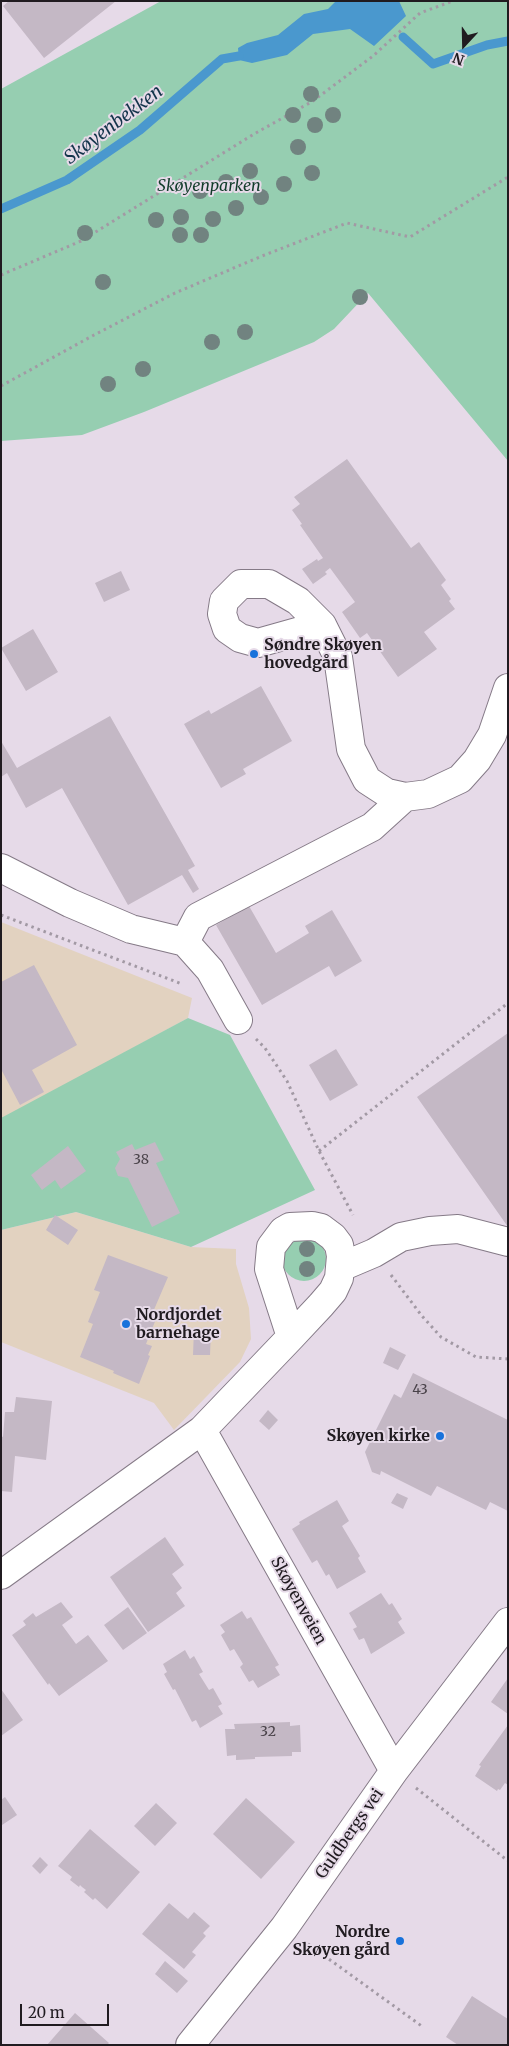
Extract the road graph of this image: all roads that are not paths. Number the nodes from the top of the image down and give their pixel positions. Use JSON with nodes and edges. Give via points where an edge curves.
{"nodes":[{"id":1,"x":322,"y":625,"type":"dead end"},
{"id":2,"x":508,"y":688,"type":"edge"},
{"id":3,"x":405,"y":796,"type":"junction"},
{"id":4,"x":1,"y":868,"type":"edge"},
{"id":5,"x":185,"y":942,"type":"junction"},
{"id":6,"x":238,"y":1020,"type":"road end"},
{"id":7,"x":508,"y":1242,"type":"edge"},
{"id":8,"x":341,"y":1267,"type":"junction"},
{"id":9,"x":291,"y":1337,"type":"junction"},
{"id":10,"x":202,"y":1430,"type":"junction"},
{"id":11,"x":1,"y":1575,"type":"edge"},
{"id":12,"x":508,"y":1622,"type":"edge"},
{"id":13,"x":394,"y":1771,"type":"junction"},
{"id":14,"x":190,"y":2045,"type":"edge"}],
"edges":[{"from":1,"to":3,"type":"street","via":[[338,657],[351,749],[367,780],[387,793]]},
{"from":2,"to":3,"type":"street","via":[[492,735],[460,780],[428,794]]},
{"from":3,"to":5,"type":"street","via":[[372,827],[198,917]]},
{"from":4,"to":5,"type":"street","via":[[131,929]]},
{"from":5,"to":6,"type":"street","via":[[210,970]]},
{"from":7,"to":8,"type":"street","via":[[458,1229],[430,1231],[401,1237]]},
{"from":8,"to":9,"type":"street","via":[[333,1291]]},
{"from":8,"to":9,"type":"street","via":[[339,1245],[320,1228],[290,1227],[276,1237],[271,1246],[269,1269]]},
{"from":9,"to":10,"type":"street"},
{"from":10,"to":11,"type":"street"},
{"from":10,"to":13,"type":"street","name":"Skøyenveien"},
{"from":12,"to":13,"type":"street","name":"Guldbergs vei"},
{"from":13,"to":14,"type":"street","name":"Guldbergs vei","via":[[284,1928]]}]}
